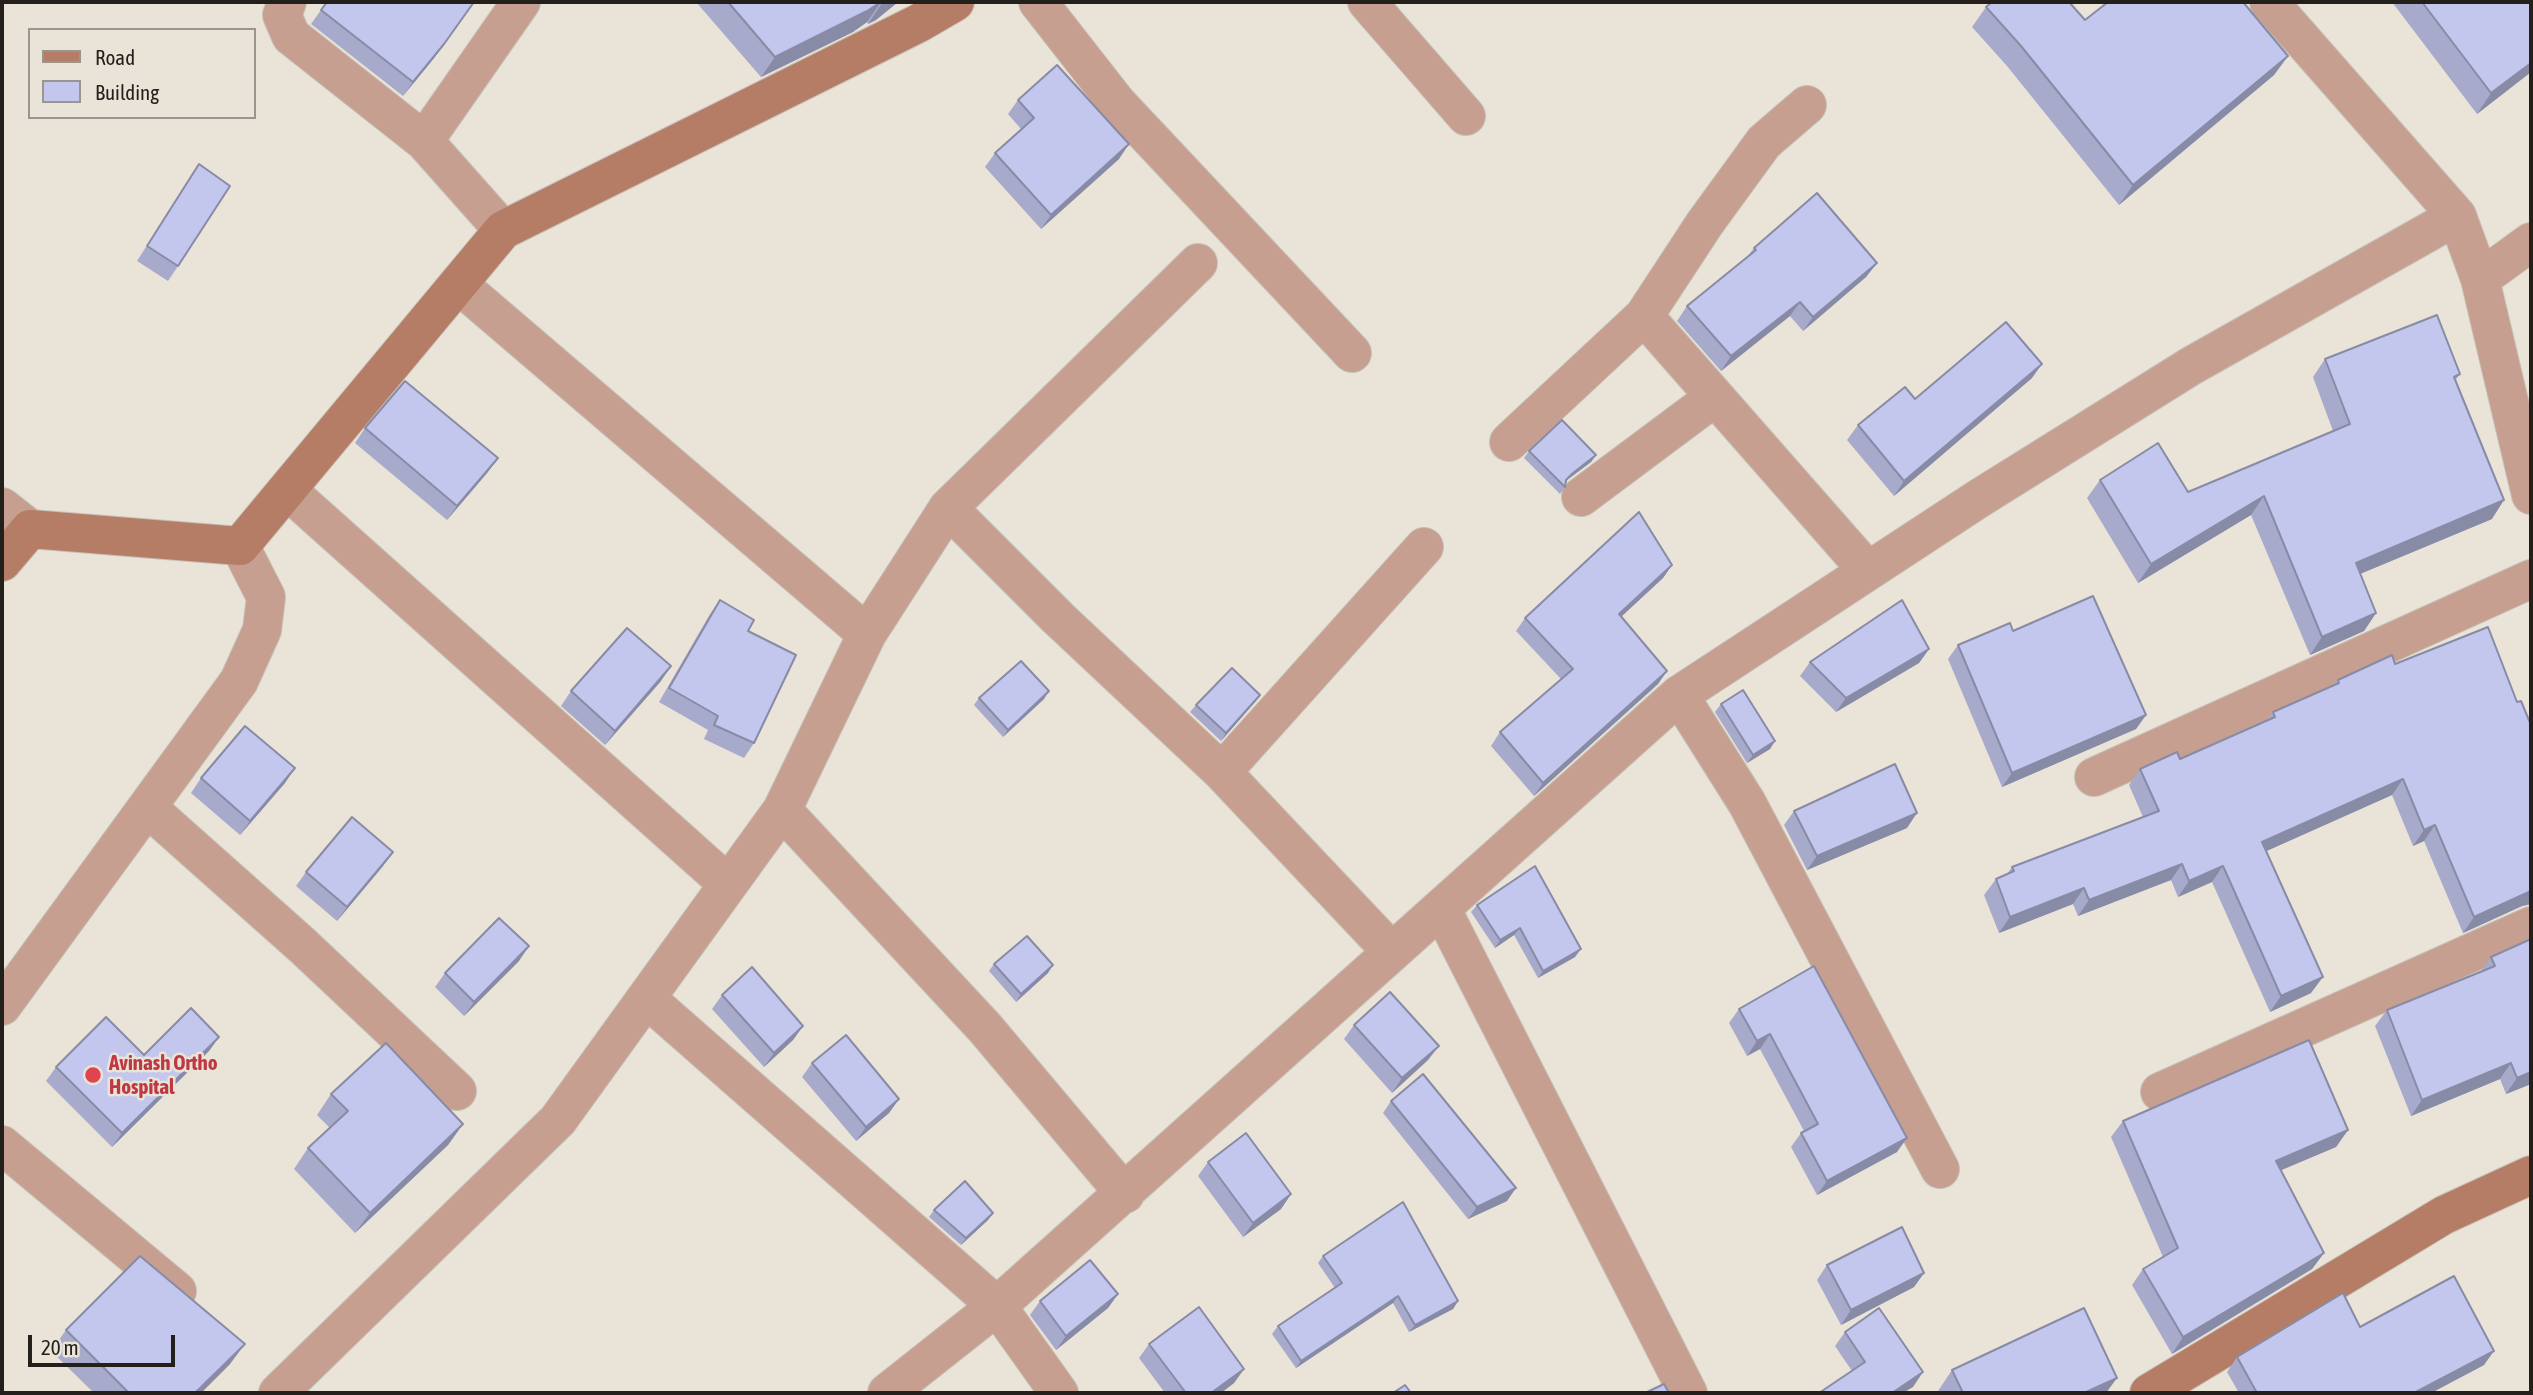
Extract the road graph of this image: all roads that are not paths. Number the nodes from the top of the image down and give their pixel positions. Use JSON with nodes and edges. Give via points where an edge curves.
{"nodes":[{"id":1,"x":287,"y":2,"type":"edge"},
{"id":2,"x":520,"y":2,"type":"edge"},
{"id":3,"x":955,"y":2,"type":"edge"},
{"id":4,"x":1038,"y":2,"type":"edge"},
{"id":5,"x":1367,"y":2,"type":"edge"},
{"id":6,"x":2269,"y":2,"type":"edge"},
{"id":7,"x":1807,"y":105,"type":"dead end"},
{"id":8,"x":1466,"y":117,"type":"dead end"},
{"id":9,"x":424,"y":141,"type":"junction"},
{"id":10,"x":2457,"y":216,"type":"junction"},
{"id":11,"x":503,"y":230,"type":"junction"},
{"id":12,"x":2531,"y":242,"type":"edge"},
{"id":13,"x":1198,"y":263,"type":"dead end"},
{"id":14,"x":2480,"y":279,"type":"junction"},
{"id":15,"x":458,"y":285,"type":"junction"},
{"id":16,"x":1644,"y":316,"type":"junction"},
{"id":17,"x":1352,"y":353,"type":"dead end"},
{"id":18,"x":1715,"y":397,"type":"junction"},
{"id":19,"x":1509,"y":442,"type":"dead end"},
{"id":20,"x":287,"y":489,"type":"junction"},
{"id":21,"x":2531,"y":495,"type":"edge"},
{"id":22,"x":1581,"y":496,"type":"dead end"},
{"id":23,"x":948,"y":508,"type":"junction"},
{"id":24,"x":16,"y":518,"type":"edge"},
{"id":25,"x":240,"y":546,"type":"junction"},
{"id":26,"x":1424,"y":547,"type":"dead end"},
{"id":27,"x":2,"y":562,"type":"edge"},
{"id":28,"x":1868,"y":570,"type":"junction"},
{"id":29,"x":2531,"y":579,"type":"edge"},
{"id":30,"x":867,"y":634,"type":"junction"},
{"id":31,"x":1679,"y":695,"type":"junction"},
{"id":32,"x":1222,"y":772,"type":"junction"},
{"id":33,"x":2094,"y":777,"type":"dead end"},
{"id":34,"x":148,"y":808,"type":"junction"},
{"id":35,"x":782,"y":810,"type":"junction"},
{"id":36,"x":728,"y":884,"type":"junction"},
{"id":37,"x":1441,"y":908,"type":"junction"},
{"id":38,"x":2531,"y":926,"type":"edge"},
{"id":39,"x":1392,"y":952,"type":"junction"},
{"id":40,"x":646,"y":998,"type":"junction"},
{"id":41,"x":2,"y":1006,"type":"edge"},
{"id":42,"x":457,"y":1091,"type":"dead end"},
{"id":43,"x":2160,"y":1092,"type":"dead end"},
{"id":44,"x":2,"y":1145,"type":"edge"},
{"id":45,"x":1940,"y":1169,"type":"dead end"},
{"id":46,"x":2531,"y":1175,"type":"edge"},
{"id":47,"x":1125,"y":1194,"type":"junction"},
{"id":48,"x":997,"y":1306,"type":"junction"},
{"id":49,"x":201,"y":1312,"type":"edge"},
{"id":50,"x":278,"y":1393,"type":"edge"},
{"id":51,"x":887,"y":1393,"type":"edge"},
{"id":52,"x":1059,"y":1393,"type":"edge"},
{"id":53,"x":1688,"y":1393,"type":"edge"},
{"id":54,"x":2149,"y":1393,"type":"edge"}],
"edges":[{"from":1,"to":9,"type":"street","via":[[282,15],[291,36]]},
{"from":2,"to":9,"type":"street"},
{"from":3,"to":11,"type":"street"},
{"from":4,"to":17,"type":"street","via":[[1117,103]]},
{"from":5,"to":8,"type":"street"},
{"from":6,"to":10,"type":"street"},
{"from":7,"to":16,"type":"street","via":[[1765,142]]},
{"from":9,"to":11,"type":"street"},
{"from":10,"to":14,"type":"street"},
{"from":10,"to":28,"type":"street","via":[[2191,366]]},
{"from":11,"to":15,"type":"street"},
{"from":12,"to":14,"type":"street"},
{"from":13,"to":23,"type":"street"},
{"from":14,"to":21,"type":"street"},
{"from":15,"to":20,"type":"street"},
{"from":15,"to":30,"type":"street"},
{"from":16,"to":18,"type":"street"},
{"from":16,"to":19,"type":"street"},
{"from":18,"to":22,"type":"street"},
{"from":18,"to":28,"type":"street"},
{"from":20,"to":25,"type":"street"},
{"from":20,"to":36,"type":"street"},
{"from":23,"to":30,"type":"street"},
{"from":23,"to":32,"type":"street"},
{"from":24,"to":25,"type":"street"},
{"from":24,"to":27,"type":"street"},
{"from":25,"to":34,"type":"street","via":[[266,597],[262,630],[239,681]]},
{"from":26,"to":32,"type":"street"},
{"from":28,"to":31,"type":"street"},
{"from":29,"to":33,"type":"street"},
{"from":30,"to":35,"type":"street"},
{"from":31,"to":37,"type":"street"},
{"from":31,"to":45,"type":"street","via":[[1746,803]]},
{"from":32,"to":39,"type":"street"},
{"from":34,"to":41,"type":"street"},
{"from":34,"to":42,"type":"street"},
{"from":35,"to":36,"type":"street"},
{"from":35,"to":47,"type":"street","via":[[985,1028]]},
{"from":36,"to":40,"type":"street"},
{"from":37,"to":39,"type":"street"},
{"from":37,"to":53,"type":"street"},
{"from":38,"to":43,"type":"street"},
{"from":39,"to":47,"type":"street"},
{"from":40,"to":48,"type":"street"},
{"from":40,"to":50,"type":"street","via":[[558,1120]]},
{"from":44,"to":49,"type":"street"},
{"from":46,"to":54,"type":"street","via":[[2444,1215]]},
{"from":47,"to":48,"type":"street"},
{"from":48,"to":51,"type":"street"},
{"from":48,"to":52,"type":"street"}]}
